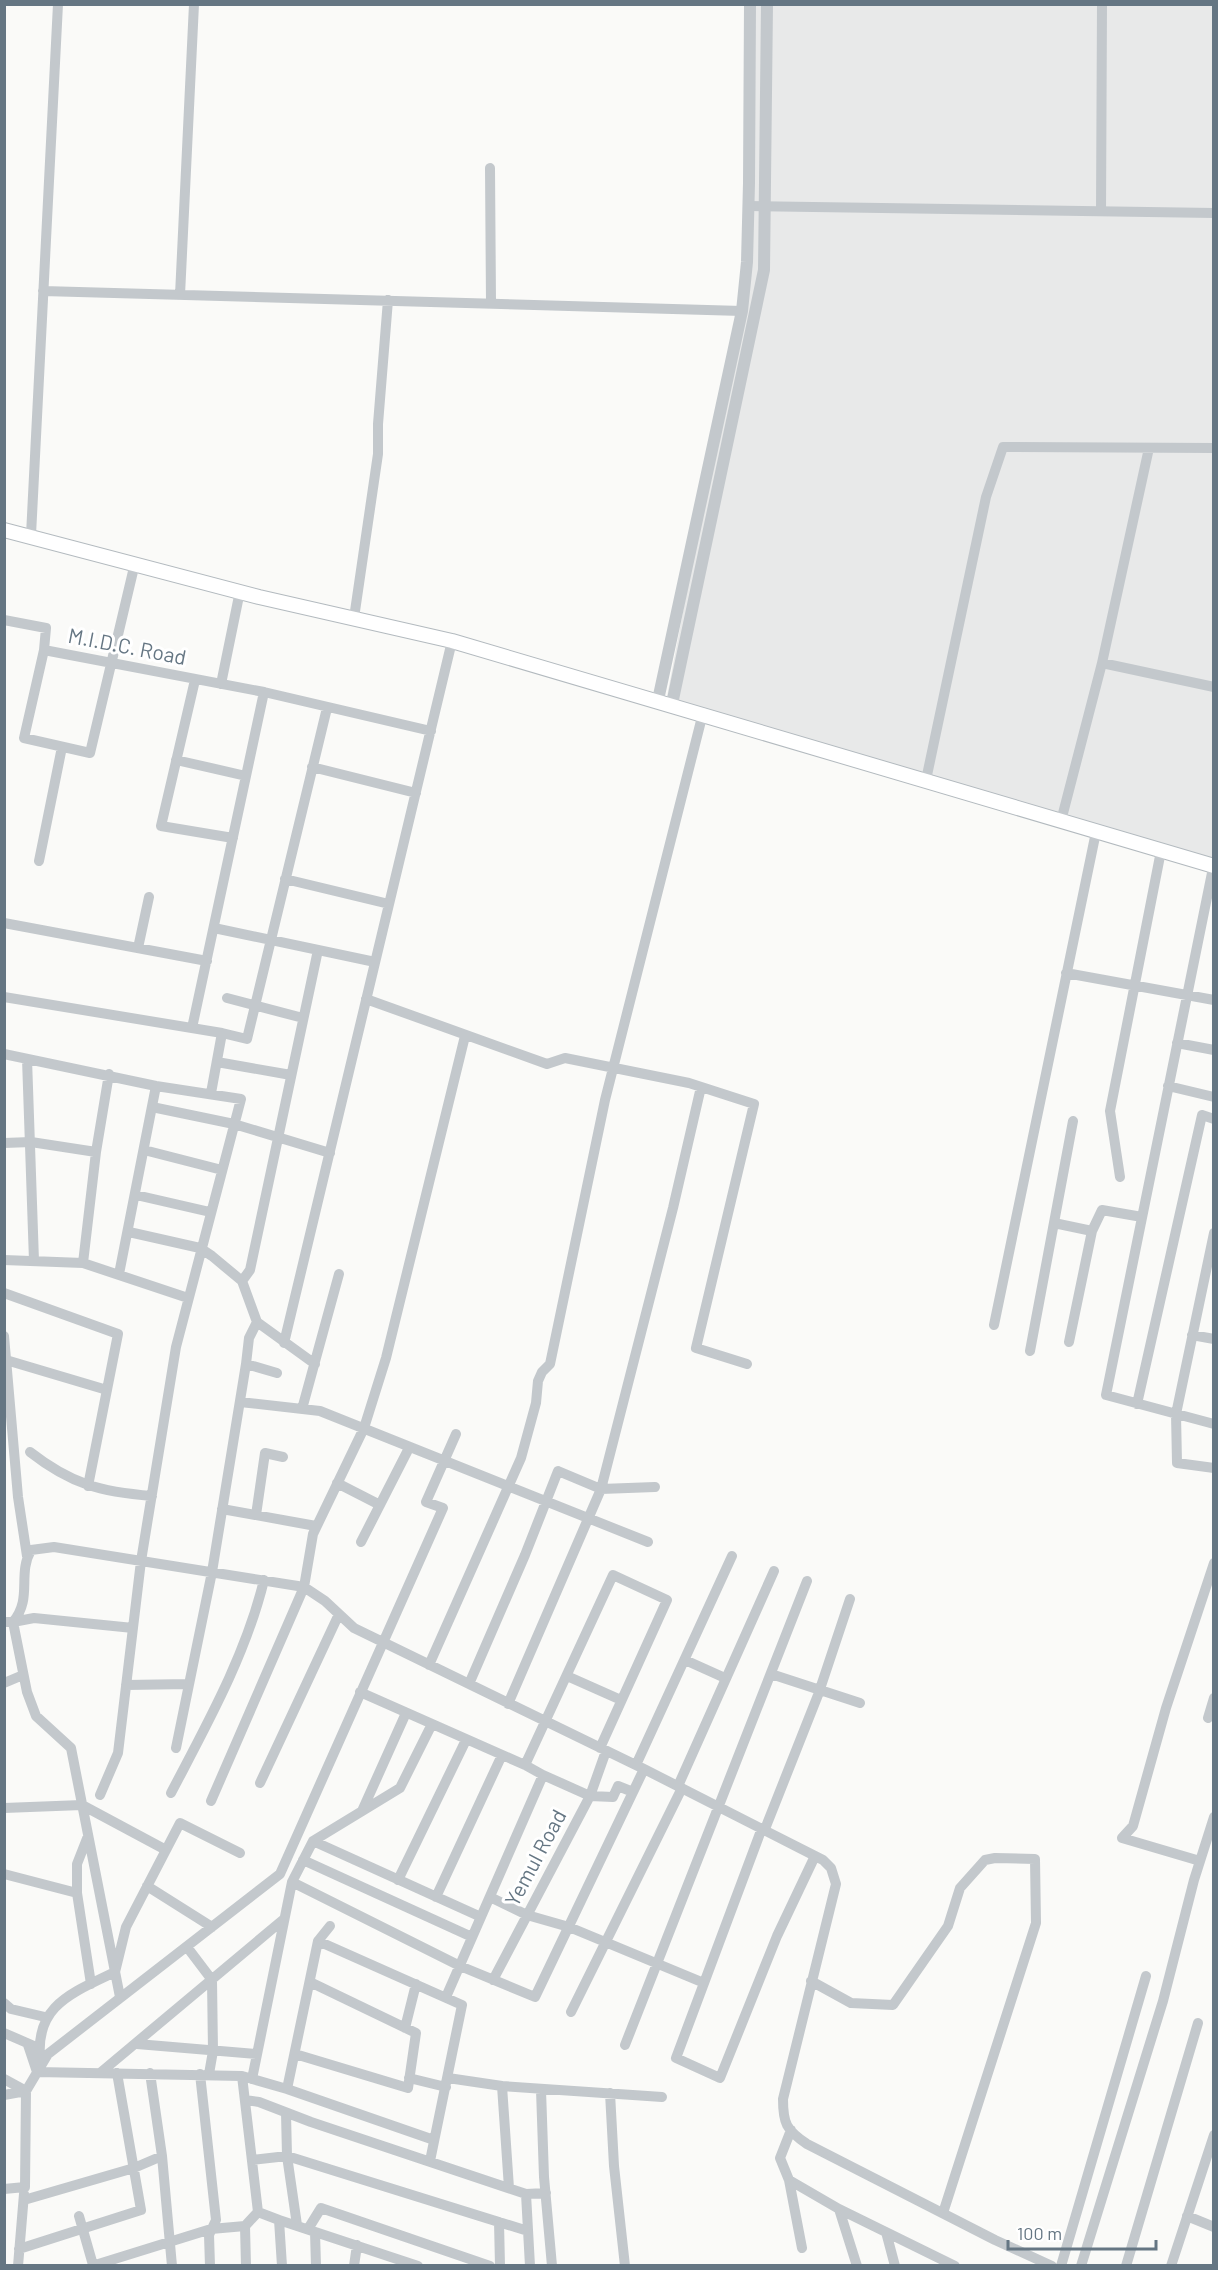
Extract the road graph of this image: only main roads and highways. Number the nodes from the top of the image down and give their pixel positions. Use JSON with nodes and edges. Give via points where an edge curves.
{"nodes":[{"id":1,"x":4,"y":530,"type":"edge"},
{"id":2,"x":1213,"y":865,"type":"edge"}],
"edges":[{"from":1,"to":2,"type":"main road","via":[[452,641]]}]}
